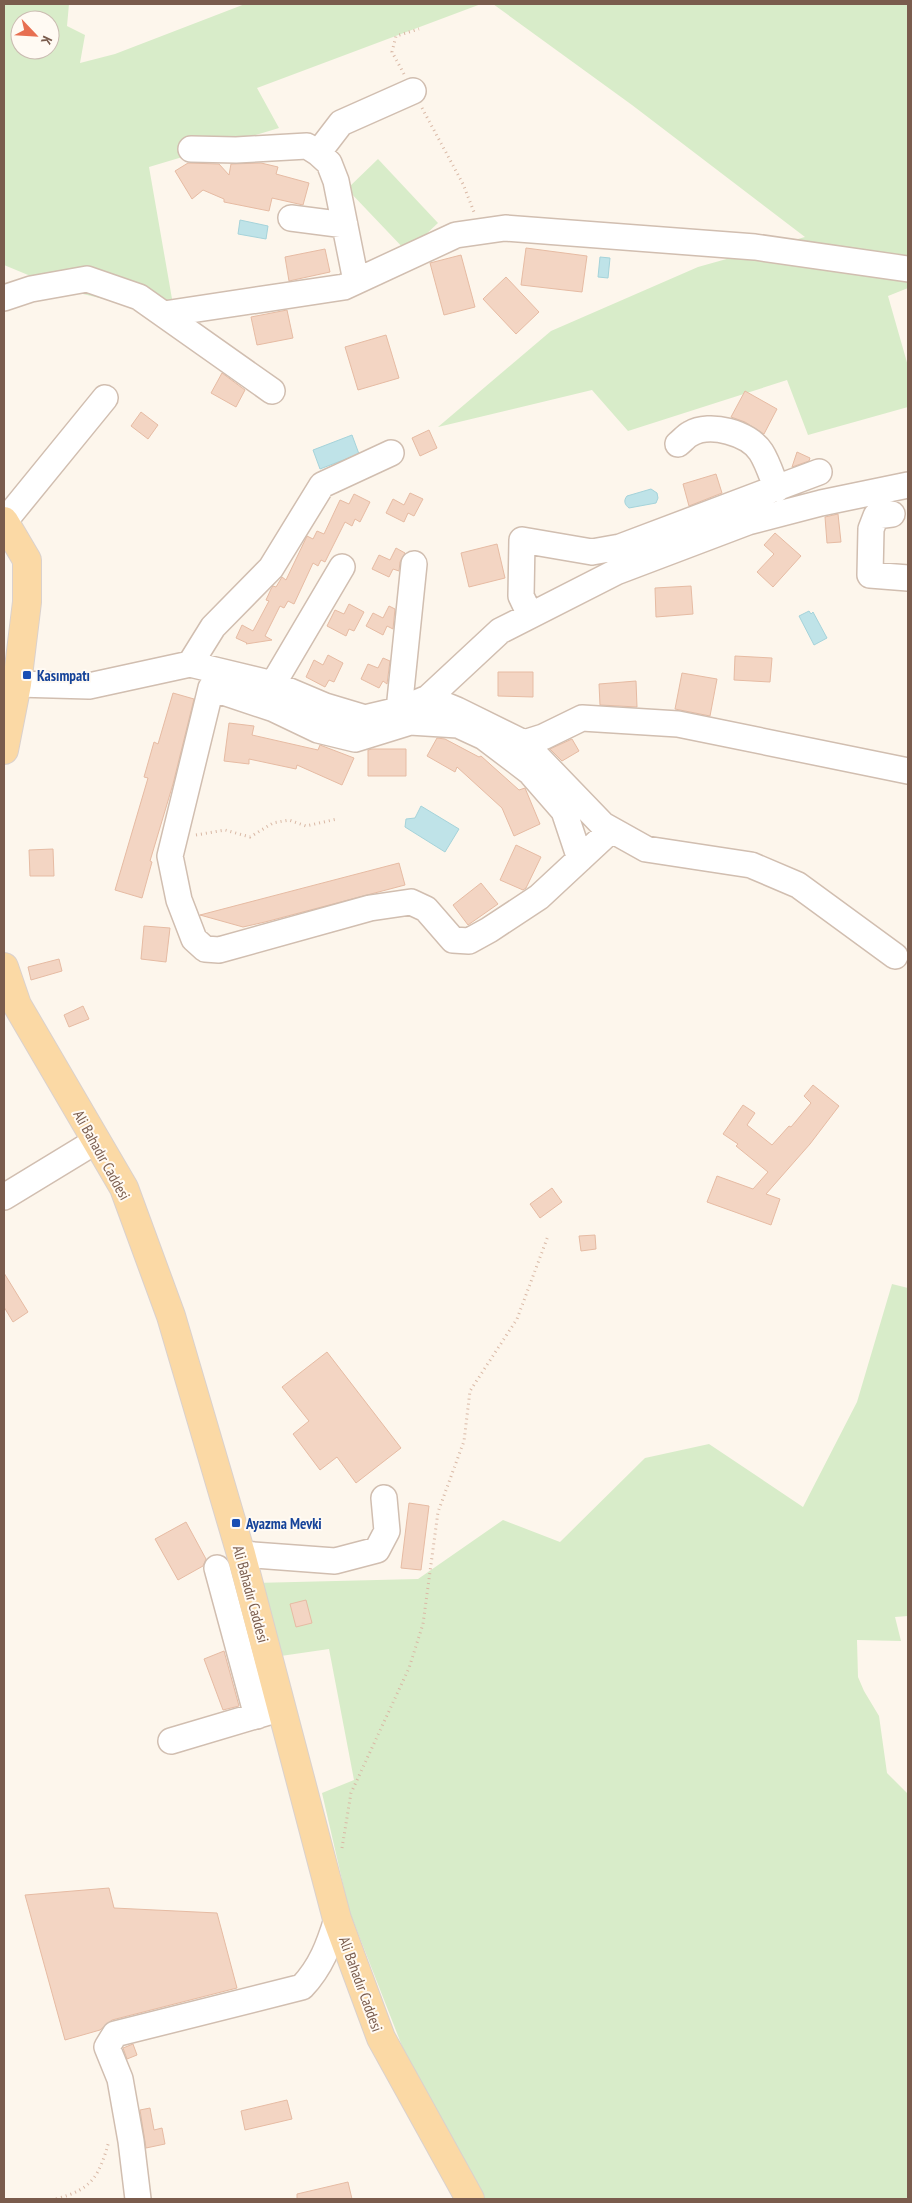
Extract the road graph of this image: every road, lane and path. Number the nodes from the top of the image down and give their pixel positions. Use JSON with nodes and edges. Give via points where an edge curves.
{"nodes":[{"id":1,"x":419,"y":29,"type":"dead end"},
{"id":2,"x":413,"y":91,"type":"junction"},
{"id":3,"x":191,"y":149,"type":"dead end"},
{"id":4,"x":318,"y":152,"type":"junction"},
{"id":5,"x":291,"y":218,"type":"dead end"},
{"id":6,"x":345,"y":225,"type":"junction"},
{"id":7,"x":481,"y":232,"type":"junction"},
{"id":8,"x":908,"y":269,"type":"edge"},
{"id":9,"x":356,"y":281,"type":"junction"},
{"id":10,"x":4,"y":298,"type":"edge"},
{"id":11,"x":164,"y":314,"type":"junction"},
{"id":12,"x":272,"y":391,"type":"dead end"},
{"id":13,"x":105,"y":398,"type":"dead end"},
{"id":14,"x":678,"y":444,"type":"dead end"},
{"id":15,"x":391,"y":453,"type":"dead end"},
{"id":16,"x":820,"y":472,"type":"dead end"},
{"id":17,"x":908,"y":485,"type":"edge"},
{"id":18,"x":777,"y":489,"type":"junction"},
{"id":19,"x":848,"y":497,"type":"junction"},
{"id":20,"x":892,"y":514,"type":"dead end"},
{"id":21,"x":4,"y":521,"type":"edge"},
{"id":22,"x":870,"y":529,"type":"junction"},
{"id":23,"x":414,"y":564,"type":"dead end"},
{"id":24,"x":342,"y":567,"type":"dead end"},
{"id":25,"x":908,"y":578,"type":"edge"},
{"id":26,"x":530,"y":615,"type":"junction"},
{"id":27,"x":190,"y":664,"type":"junction"},
{"id":28,"x":17,"y":684,"type":"junction"},
{"id":29,"x":273,"y":684,"type":"junction"},
{"id":30,"x":428,"y":698,"type":"junction"},
{"id":31,"x":399,"y":710,"type":"junction"},
{"id":32,"x":524,"y":743,"type":"junction"},
{"id":33,"x":4,"y":750,"type":"edge"},
{"id":34,"x":908,"y":771,"type":"edge"},
{"id":35,"x":337,"y":819,"type":"dead end"},
{"id":36,"x":177,"y":829,"type":"junction"},
{"id":37,"x":611,"y":830,"type":"junction"},
{"id":38,"x":580,"y":859,"type":"junction"},
{"id":39,"x":895,"y":956,"type":"dead end"},
{"id":40,"x":4,"y":968,"type":"edge"},
{"id":41,"x":96,"y":1141,"type":"junction"},
{"id":42,"x":4,"y":1197,"type":"edge"},
{"id":43,"x":548,"y":1236,"type":"dead end"},
{"id":44,"x":384,"y":1498,"type":"dead end"},
{"id":45,"x":241,"y":1554,"type":"junction"},
{"id":46,"x":217,"y":1568,"type":"dead end"},
{"id":47,"x":269,"y":1712,"type":"junction"},
{"id":48,"x":171,"y":1741,"type":"dead end"},
{"id":49,"x":340,"y":1852,"type":"dead end"},
{"id":50,"x":337,"y":1919,"type":"junction"},
{"id":51,"x":109,"y":2140,"type":"dead end"},
{"id":52,"x":56,"y":2199,"type":"edge"},
{"id":53,"x":138,"y":2199,"type":"edge"},
{"id":54,"x":470,"y":2199,"type":"edge"}],
"edges":[{"from":1,"to":2,"type":"path","via":[[396,36],[392,52]]},
{"from":2,"to":4,"type":"street","via":[[341,123]]},
{"from":2,"to":7,"type":"path","via":[[463,184]]},
{"from":3,"to":4,"type":"street","via":[[307,146]]},
{"from":4,"to":6,"type":"street","via":[[329,163],[336,181]]},
{"from":5,"to":6,"type":"street"},
{"from":6,"to":9,"type":"street"},
{"from":7,"to":8,"type":"street","via":[[505,228],[755,247]]},
{"from":7,"to":9,"type":"street","via":[[456,235]]},
{"from":9,"to":11,"type":"street","via":[[344,287]]},
{"from":10,"to":11,"type":"street","via":[[30,289],[87,279],[139,297]]},
{"from":11,"to":12,"type":"street"},
{"from":13,"to":21,"type":"street"},
{"from":14,"to":18,"type":"street","via":[[690,433],[706,430],[726,431],[747,440],[761,452]]},
{"from":15,"to":27,"type":"street","via":[[322,485],[271,568],[213,627]]},
{"from":16,"to":18,"type":"street"},
{"from":17,"to":19,"type":"street"},
{"from":18,"to":26,"type":"street","via":[[620,547],[592,552],[522,540],[521,596]]},
{"from":19,"to":22,"type":"street"},
{"from":19,"to":26,"type":"street","via":[[748,522],[616,572]]},
{"from":20,"to":22,"type":"street","via":[[876,516]]},
{"from":21,"to":28,"type":"main road","via":[[26,560],[27,602]]},
{"from":22,"to":25,"type":"street","via":[[870,575]]},
{"from":23,"to":31,"type":"street"},
{"from":24,"to":29,"type":"street"},
{"from":26,"to":30,"type":"street","via":[[500,631]]},
{"from":27,"to":28,"type":"street","via":[[89,686]]},
{"from":27,"to":29,"type":"street"},
{"from":28,"to":33,"type":"main road"},
{"from":29,"to":31,"type":"street","via":[[325,706],[365,718]]},
{"from":30,"to":31,"type":"street"},
{"from":30,"to":32,"type":"street"},
{"from":32,"to":34,"type":"street","via":[[582,718],[678,724]]},
{"from":32,"to":37,"type":"street"},
{"from":35,"to":36,"type":"path","via":[[306,826],[289,820],[273,823],[250,837],[225,830],[194,836]]},
{"from":36,"to":38,"type":"street","via":[[170,856],[179,900],[194,939],[205,949],[219,950],[370,908],[411,902],[426,909],[453,940],[469,941],[539,897]]},
{"from":36,"to":38,"type":"street","via":[[211,688],[274,709],[318,730],[355,739],[410,722],[458,725],[484,737],[530,772],[564,811]]},
{"from":37,"to":38,"type":"street"},
{"from":37,"to":39,"type":"street","via":[[646,849],[751,865],[798,885]]},
{"from":40,"to":41,"type":"main road","name":"Ali Bahadır Caddesi","via":[[17,1005]]},
{"from":41,"to":42,"type":"street"},
{"from":41,"to":45,"type":"main road","name":"Ali Bahadır Caddesi","via":[[124,1188],[171,1316]]},
{"from":43,"to":49,"type":"path","via":[[516,1319],[470,1391],[464,1441],[438,1512],[423,1624],[409,1668],[351,1794]]},
{"from":44,"to":45,"type":"street","via":[[387,1531],[377,1550],[335,1561]]},
{"from":45,"to":47,"type":"main road","name":"Ali Bahadır Caddesi"},
{"from":46,"to":47,"type":"street"},
{"from":47,"to":48,"type":"street"},
{"from":47,"to":50,"type":"main road","name":"Ali Bahadır Caddesi"},
{"from":50,"to":53,"type":"street","via":[[327,1952],[302,1987],[115,2034],[110,2040],[107,2047],[120,2079]]},
{"from":50,"to":54,"type":"main road","name":"Ali Bahadır Caddesi","via":[[380,2038]]},
{"from":51,"to":52,"type":"path","via":[[97,2176],[75,2194]]}]}
